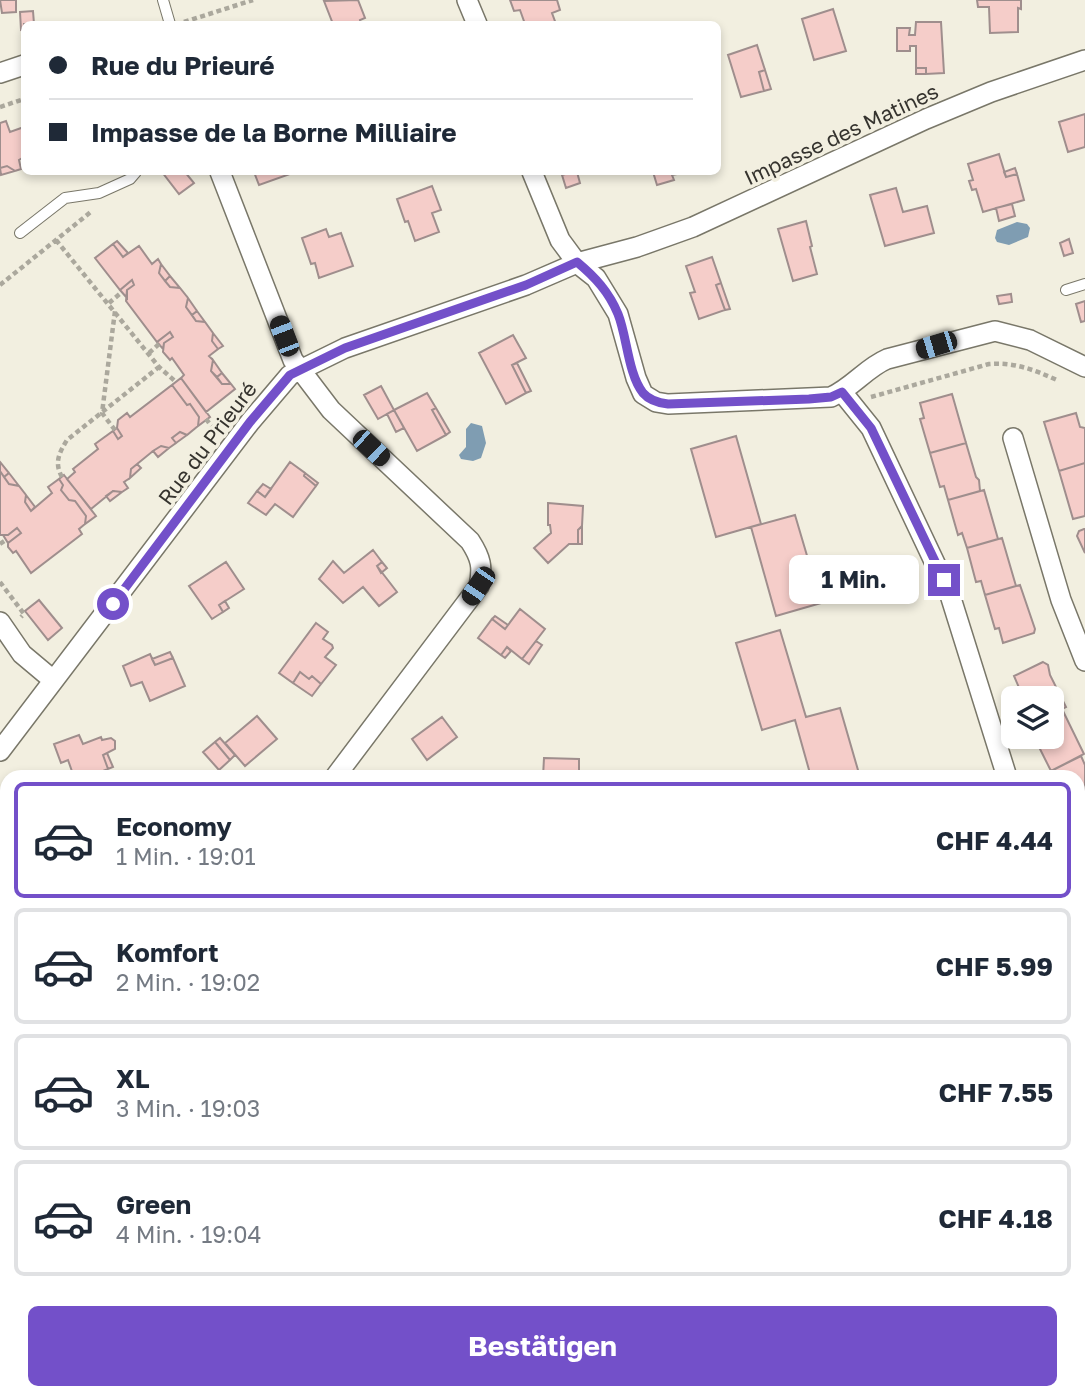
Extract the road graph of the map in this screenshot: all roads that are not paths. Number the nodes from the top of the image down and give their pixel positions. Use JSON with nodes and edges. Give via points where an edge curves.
{"nodes":[{"id":1,"x":163,"y":0,"type":"edge"},
{"id":2,"x":467,"y":0,"type":"edge"},
{"id":3,"x":169,"y":21,"type":"edge"},
{"id":4,"x":476,"y":21,"type":"edge"},
{"id":5,"x":1085,"y":61,"type":"edge"},
{"id":6,"x":21,"y":66,"type":"edge"},
{"id":7,"x":0,"y":73,"type":"edge"},
{"id":8,"x":133,"y":175,"type":"edge"},
{"id":9,"x":221,"y":175,"type":"edge"},
{"id":10,"x":533,"y":175,"type":"edge"},
{"id":11,"x":20,"y":233,"type":"dead end"},
{"id":12,"x":577,"y":262,"type":"junction"},
{"id":13,"x":1085,"y":284,"type":"edge"},
{"id":14,"x":1066,"y":290,"type":"dead end"},
{"id":15,"x":1085,"y":367,"type":"edge"},
{"id":16,"x":300,"y":369,"type":"junction"},
{"id":17,"x":847,"y":398,"type":"junction"},
{"id":18,"x":1013,"y":438,"type":"dead end"},
{"id":19,"x":0,"y":622,"type":"edge"},
{"id":20,"x":1083,"y":650,"type":"edge"},
{"id":21,"x":53,"y":680,"type":"junction"},
{"id":22,"x":0,"y":751,"type":"edge"},
{"id":23,"x":340,"y":770,"type":"edge"},
{"id":24,"x":1005,"y":770,"type":"edge"}],
"edges":[{"from":1,"to":3,"type":"lane"},
{"from":2,"to":4,"type":"street"},
{"from":5,"to":12,"type":"street","name":"Impasse des Matines","via":[[926,118],[693,227]]},
{"from":6,"to":7,"type":"street"},
{"from":8,"to":11,"type":"lane","via":[[99,193],[65,198]]},
{"from":9,"to":16,"type":"street"},
{"from":10,"to":12,"type":"street","via":[[551,223]]},
{"from":12,"to":16,"type":"street","name":"Rue du Prieuré"},
{"from":12,"to":17,"type":"street","via":[[596,278],[618,314],[636,378],[643,394],[656,402]]},
{"from":13,"to":14,"type":"lane"},
{"from":15,"to":17,"type":"street","via":[[1030,340],[995,331],[873,365]]},
{"from":16,"to":21,"type":"street","name":"Rue du Prieuré","via":[[250,422]]},
{"from":16,"to":23,"type":"street","via":[[331,410],[470,541],[482,569],[468,601]]},
{"from":17,"to":24,"type":"street","via":[[871,428],[950,595]]},
{"from":18,"to":20,"type":"street","via":[[1058,587]]},
{"from":19,"to":21,"type":"street","via":[[23,654]]},
{"from":21,"to":22,"type":"street","name":"Rue du Prieuré"}]}
